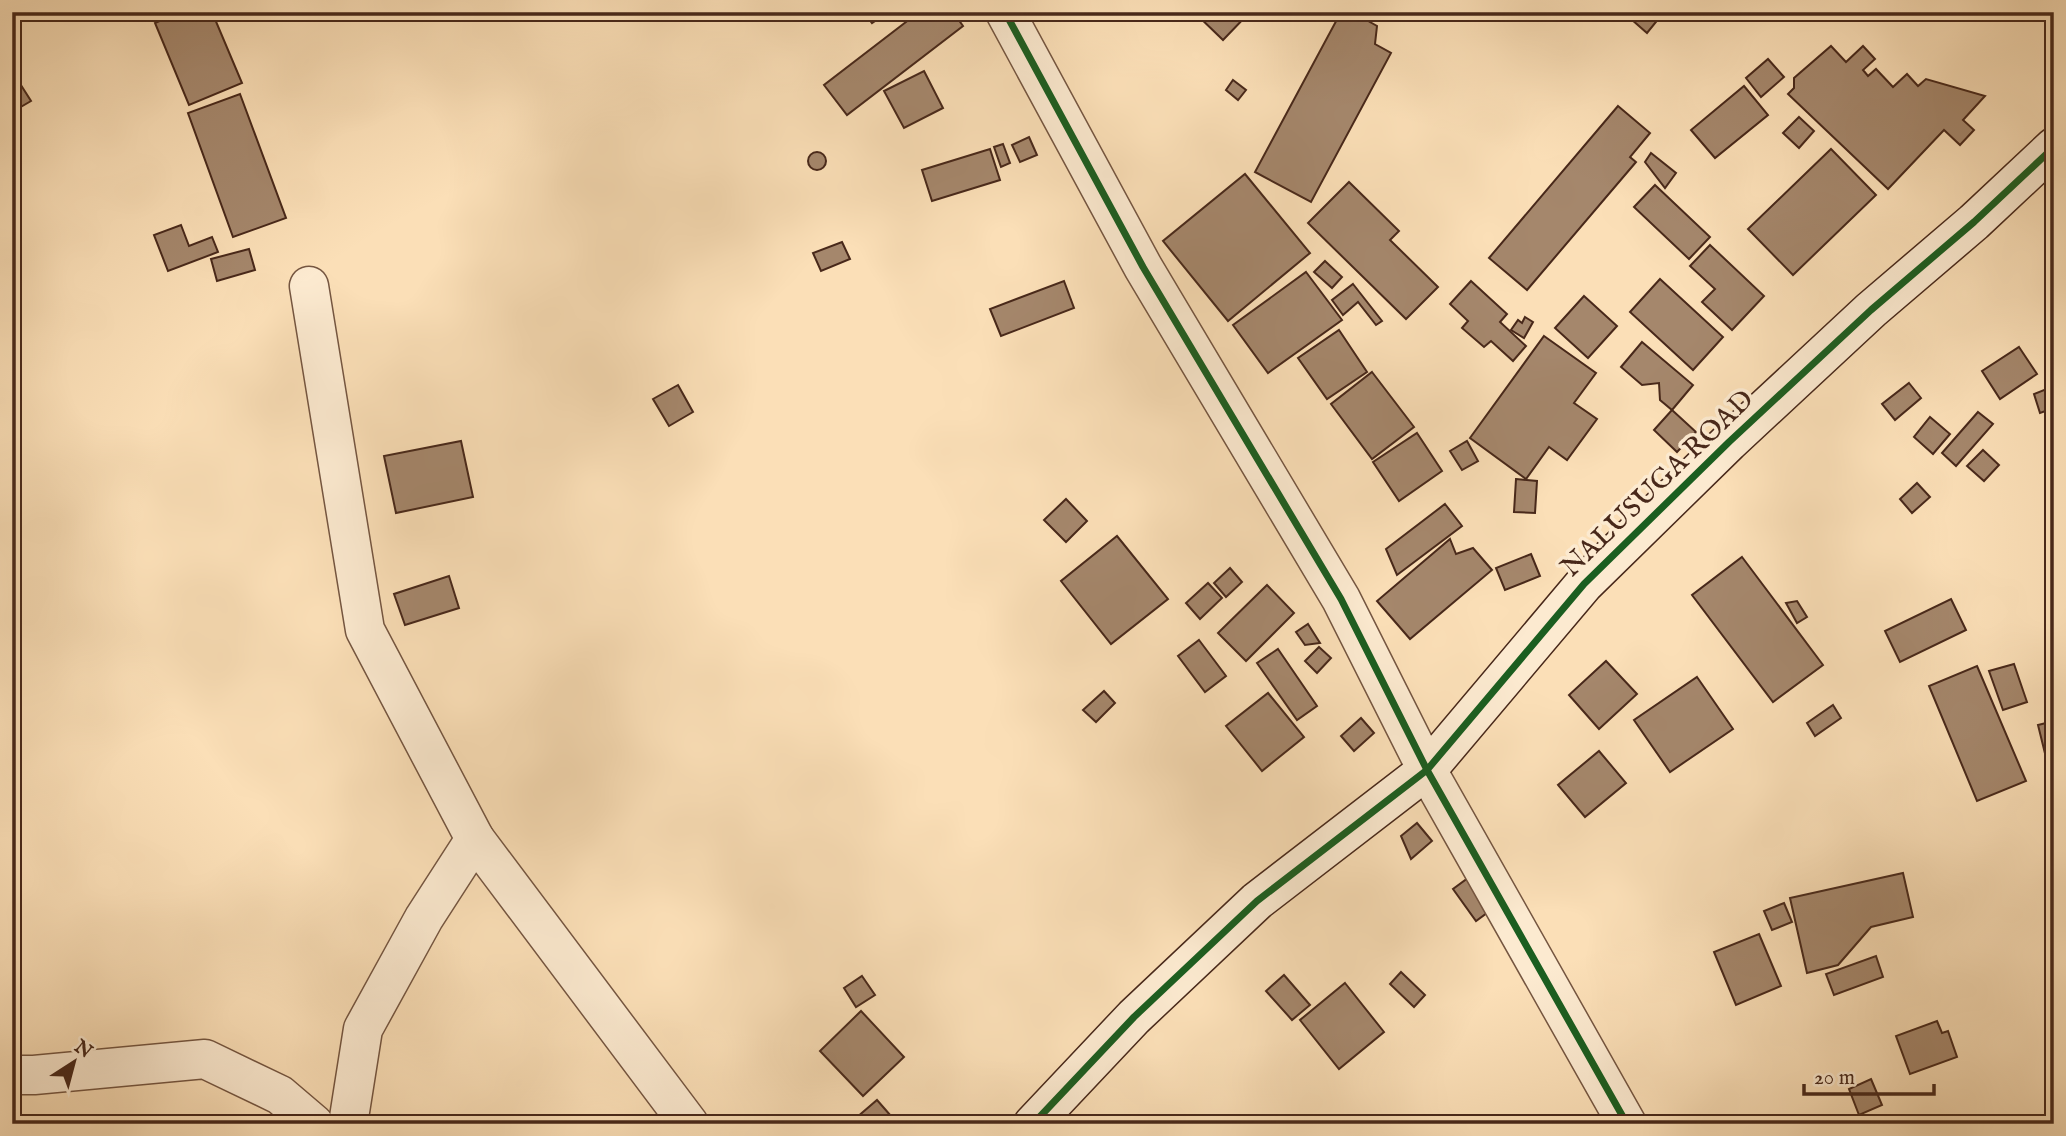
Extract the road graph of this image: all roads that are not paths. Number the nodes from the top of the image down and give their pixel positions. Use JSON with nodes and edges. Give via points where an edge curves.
{"nodes":[{"id":1,"x":1005,"y":12,"type":"edge"},
{"id":2,"x":2054,"y":147,"type":"edge"},
{"id":3,"x":309,"y":286,"type":"dead end"},
{"id":4,"x":1427,"y":770,"type":"junction"},
{"id":5,"x":475,"y":839,"type":"junction"},
{"id":6,"x":12,"y":1075,"type":"edge"},
{"id":7,"x":314,"y":1124,"type":"edge"},
{"id":8,"x":348,"y":1124,"type":"edge"},
{"id":9,"x":689,"y":1124,"type":"edge"},
{"id":10,"x":1033,"y":1124,"type":"edge"},
{"id":11,"x":1627,"y":1124,"type":"edge"}],
"edges":[{"from":1,"to":4,"type":"street","via":[[1143,267],[1341,598]]},
{"from":2,"to":4,"type":"street","name":"NALUSUGA ROAD","via":[[1871,310],[1584,584]]},
{"from":3,"to":5,"type":"street","via":[[365,630]]},
{"from":4,"to":10,"type":"street","name":"NALUSUGA ROAD","via":[[1257,901],[1134,1017]]},
{"from":4,"to":11,"type":"street"},
{"from":5,"to":8,"type":"street","via":[[424,918],[363,1029]]},
{"from":5,"to":9,"type":"street"},
{"from":6,"to":7,"type":"street","via":[[205,1059],[280,1095]]}]}
